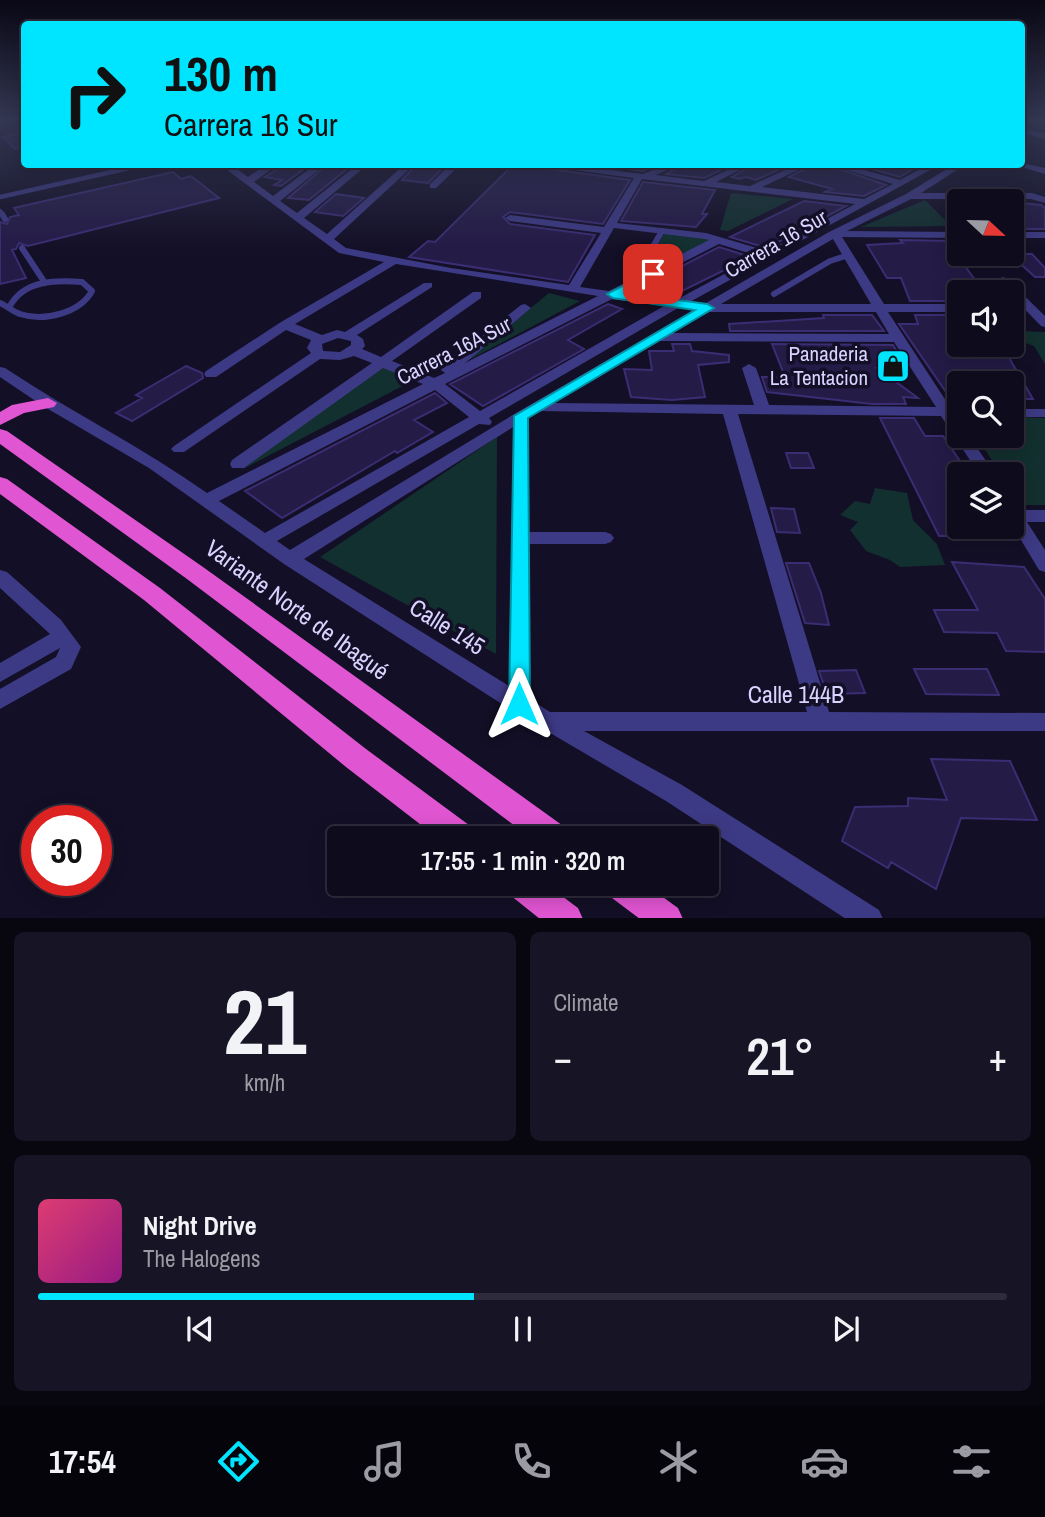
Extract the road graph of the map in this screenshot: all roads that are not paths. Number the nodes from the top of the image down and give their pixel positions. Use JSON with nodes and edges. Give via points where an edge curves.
{"nodes":[{"id":1,"x":1025,"y":166,"type":"edge"},
{"id":2,"x":129,"y":168,"type":"edge"},
{"id":3,"x":228,"y":168,"type":"edge"},
{"id":4,"x":268,"y":168,"type":"edge"},
{"id":5,"x":317,"y":168,"type":"edge"},
{"id":6,"x":359,"y":168,"type":"edge"},
{"id":7,"x":407,"y":168,"type":"edge"},
{"id":8,"x":453,"y":168,"type":"edge"},
{"id":9,"x":565,"y":168,"type":"edge"},
{"id":10,"x":616,"y":168,"type":"edge"},
{"id":11,"x":666,"y":168,"type":"edge"},
{"id":12,"x":739,"y":168,"type":"edge"},
{"id":13,"x":798,"y":168,"type":"edge"},
{"id":14,"x":846,"y":168,"type":"edge"},
{"id":15,"x":929,"y":168,"type":"edge"},
{"id":16,"x":955,"y":168,"type":"edge"},
{"id":17,"x":1045,"y":171,"type":"edge"},
{"id":18,"x":604,"y":173,"type":"junction"},
{"id":19,"x":642,"y":177,"type":"junction"},
{"id":20,"x":247,"y":182,"type":"junction"},
{"id":21,"x":901,"y":183,"type":"junction"},
{"id":22,"x":704,"y":184,"type":"junction"},
{"id":23,"x":433,"y":186,"type":"dead end"},
{"id":24,"x":751,"y":190,"type":"junction"},
{"id":25,"x":909,"y":196,"type":"junction"},
{"id":26,"x":0,"y":197,"type":"edge"},
{"id":27,"x":1044,"y":199,"type":"edge"},
{"id":28,"x":273,"y":201,"type":"junction"},
{"id":29,"x":864,"y":202,"type":"junction"},
{"id":30,"x":0,"y":211,"type":"edge"},
{"id":31,"x":297,"y":218,"type":"junction"},
{"id":32,"x":510,"y":218,"type":"dead end"},
{"id":33,"x":5,"y":219,"type":"dead end"},
{"id":34,"x":609,"y":228,"type":"junction"},
{"id":35,"x":662,"y":231,"type":"junction"},
{"id":36,"x":834,"y":234,"type":"junction"},
{"id":37,"x":947,"y":235,"type":"edge"},
{"id":38,"x":1024,"y":235,"type":"edge"},
{"id":39,"x":1045,"y":235,"type":"edge"},
{"id":40,"x":720,"y":239,"type":"junction"},
{"id":41,"x":327,"y":240,"type":"junction"},
{"id":42,"x":22,"y":248,"type":"dead end"},
{"id":43,"x":767,"y":256,"type":"junction"},
{"id":44,"x":849,"y":256,"type":"junction"},
{"id":45,"x":392,"y":262,"type":"junction"},
{"id":46,"x":45,"y":283,"type":"junction"},
{"id":47,"x":428,"y":285,"type":"dead end"},
{"id":48,"x":631,"y":285,"type":"junction"},
{"id":49,"x":573,"y":289,"type":"junction"},
{"id":50,"x":613,"y":294,"type":"junction"},
{"id":51,"x":774,"y":294,"type":"dead end"},
{"id":52,"x":477,"y":295,"type":"dead end"},
{"id":53,"x":1024,"y":302,"type":"edge"},
{"id":54,"x":0,"y":303,"type":"edge"},
{"id":55,"x":677,"y":304,"type":"junction"},
{"id":56,"x":10,"y":306,"type":"junction"},
{"id":57,"x":525,"y":308,"type":"dead end"},
{"id":58,"x":707,"y":308,"type":"junction"},
{"id":59,"x":880,"y":308,"type":"junction"},
{"id":60,"x":947,"y":308,"type":"edge"},
{"id":61,"x":1024,"y":308,"type":"edge"},
{"id":62,"x":1030,"y":308,"type":"junction"},
{"id":63,"x":1045,"y":308,"type":"edge"},
{"id":64,"x":728,"y":323,"type":"junction"},
{"id":65,"x":1045,"y":323,"type":"edge"},
{"id":66,"x":285,"y":325,"type":"junction"},
{"id":67,"x":349,"y":335,"type":"junction"},
{"id":68,"x":657,"y":337,"type":"junction"},
{"id":69,"x":898,"y":338,"type":"junction"},
{"id":70,"x":319,"y":347,"type":"junction"},
{"id":71,"x":354,"y":351,"type":"junction"},
{"id":72,"x":383,"y":362,"type":"junction"},
{"id":73,"x":749,"y":368,"type":"dead end"},
{"id":74,"x":0,"y":371,"type":"edge"},
{"id":75,"x":211,"y":374,"type":"dead end"},
{"id":76,"x":442,"y":381,"type":"junction"},
{"id":77,"x":48,"y":403,"type":"junction"},
{"id":78,"x":947,"y":404,"type":"edge"},
{"id":79,"x":539,"y":407,"type":"junction"},
{"id":80,"x":729,"y":409,"type":"junction"},
{"id":81,"x":763,"y":410,"type":"junction"},
{"id":82,"x":947,"y":412,"type":"edge"},
{"id":83,"x":1024,"y":413,"type":"edge"},
{"id":84,"x":1045,"y":413,"type":"edge"},
{"id":85,"x":521,"y":416,"type":"junction"},
{"id":86,"x":480,"y":417,"type":"junction"},
{"id":87,"x":0,"y":420,"type":"edge"},
{"id":88,"x":496,"y":434,"type":"junction"},
{"id":89,"x":0,"y":435,"type":"edge"},
{"id":90,"x":178,"y":449,"type":"dead end"},
{"id":91,"x":238,"y":464,"type":"dead end"},
{"id":92,"x":0,"y":484,"type":"edge"},
{"id":93,"x":206,"y":500,"type":"junction"},
{"id":94,"x":1024,"y":515,"type":"edge"},
{"id":95,"x":1045,"y":516,"type":"edge"},
{"id":96,"x":1024,"y":532,"type":"edge"},
{"id":97,"x":520,"y":538,"type":"junction"},
{"id":98,"x":605,"y":538,"type":"dead end"},
{"id":99,"x":264,"y":541,"type":"junction"},
{"id":100,"x":290,"y":559,"type":"junction"},
{"id":101,"x":1045,"y":565,"type":"edge"},
{"id":102,"x":0,"y":577,"type":"edge"},
{"id":103,"x":63,"y":636,"type":"junction"},
{"id":104,"x":0,"y":673,"type":"edge"},
{"id":105,"x":0,"y":701,"type":"edge"},
{"id":106,"x":519,"y":704,"type":"junction"},
{"id":107,"x":547,"y":721,"type":"junction"},
{"id":108,"x":821,"y":722,"type":"junction"},
{"id":109,"x":1045,"y":722,"type":"edge"},
{"id":110,"x":446,"y":826,"type":"edge"},
{"id":111,"x":539,"y":826,"type":"edge"},
{"id":112,"x":537,"y":896,"type":"edge"},
{"id":113,"x":635,"y":896,"type":"edge"},
{"id":114,"x":566,"y":918,"type":"edge"},
{"id":115,"x":666,"y":918,"type":"edge"},
{"id":116,"x":868,"y":918,"type":"edge"}],
"edges":[{"from":1,"to":17,"type":"street"},
{"from":2,"to":26,"type":"lane"},
{"from":3,"to":20,"type":"street"},
{"from":4,"to":20,"type":"street"},
{"from":5,"to":28,"type":"street"},
{"from":6,"to":31,"type":"street"},
{"from":7,"to":41,"type":"street"},
{"from":8,"to":23,"type":"street"},
{"from":9,"to":18,"type":"street"},
{"from":10,"to":18,"type":"street"},
{"from":11,"to":19,"type":"street"},
{"from":12,"to":22,"type":"street"},
{"from":13,"to":24,"type":"street"},
{"from":14,"to":21,"type":"street"},
{"from":15,"to":21,"type":"street","name":"Carrera 16 Sur"},
{"from":16,"to":25,"type":"street","name":"Carrera 16 Sur"},
{"from":18,"to":19,"type":"street"},
{"from":19,"to":22,"type":"street"},
{"from":19,"to":34,"type":"street"},
{"from":20,"to":28,"type":"street"},
{"from":21,"to":29,"type":"street","name":"Carrera 16 Sur"},
{"from":22,"to":24,"type":"street"},
{"from":24,"to":29,"type":"street"},
{"from":25,"to":27,"type":"street"},
{"from":25,"to":36,"type":"street","name":"Carrera 16 Sur"},
{"from":28,"to":31,"type":"street"},
{"from":29,"to":43,"type":"street","name":"Carrera 16 Sur"},
{"from":30,"to":33,"type":"lane"},
{"from":31,"to":41,"type":"street"},
{"from":32,"to":34,"type":"street"},
{"from":34,"to":35,"type":"street"},
{"from":34,"to":49,"type":"street"},
{"from":35,"to":40,"type":"street"},
{"from":35,"to":48,"type":"lane"},
{"from":36,"to":37,"type":"street"},
{"from":36,"to":44,"type":"street"},
{"from":36,"to":58,"type":"street","name":"Carrera 16 Sur"},
{"from":38,"to":39,"type":"street"},
{"from":40,"to":43,"type":"street"},
{"from":40,"to":48,"type":"street","name":"Carrera 16A Sur"},
{"from":41,"to":45,"type":"street","via":[[343,251]]},
{"from":42,"to":46,"type":"lane"},
{"from":43,"to":55,"type":"street","name":"Carrera 16 Sur"},
{"from":44,"to":51,"type":"lane","via":[[830,261]]},
{"from":44,"to":59,"type":"street"},
{"from":45,"to":49,"type":"street"},
{"from":45,"to":66,"type":"street"},
{"from":46,"to":56,"type":"lane","via":[[20,293]]},
{"from":46,"to":56,"type":"lane","via":[[71,281],[92,291],[84,303],[46,316],[21,315]]},
{"from":47,"to":67,"type":"street"},
{"from":48,"to":50,"type":"street","name":"Carrera 16A Sur"},
{"from":49,"to":50,"type":"street"},
{"from":50,"to":55,"type":"street"},
{"from":50,"to":76,"type":"street","name":"Carrera 16A Sur"},
{"from":52,"to":72,"type":"street"},
{"from":53,"to":62,"type":"street"},
{"from":54,"to":56,"type":"lane"},
{"from":55,"to":58,"type":"street"},
{"from":55,"to":86,"type":"street","name":"Carrera 16 Sur"},
{"from":57,"to":76,"type":"street","via":[[447,371]]},
{"from":58,"to":64,"type":"street"},
{"from":58,"to":68,"type":"street","name":"Carrera 16 Sur"},
{"from":59,"to":60,"type":"street"},
{"from":59,"to":64,"type":"street"},
{"from":59,"to":69,"type":"street"},
{"from":61,"to":62,"type":"street"},
{"from":62,"to":63,"type":"street"},
{"from":62,"to":65,"type":"street"},
{"from":64,"to":68,"type":"street"},
{"from":64,"to":69,"type":"street"},
{"from":66,"to":70,"type":"street"},
{"from":66,"to":75,"type":"street"},
{"from":67,"to":70,"type":"street","via":[[337,334]]},
{"from":67,"to":71,"type":"street","via":[[357,339]]},
{"from":68,"to":79,"type":"street","name":"Carrera 16 Sur"},
{"from":69,"to":78,"type":"street"},
{"from":70,"to":71,"type":"street","via":[[341,356]]},
{"from":70,"to":90,"type":"street"},
{"from":71,"to":72,"type":"street"},
{"from":72,"to":76,"type":"street"},
{"from":72,"to":91,"type":"street"},
{"from":73,"to":81,"type":"street"},
{"from":74,"to":77,"type":"street","name":"Calle 145"},
{"from":76,"to":86,"type":"street"},
{"from":76,"to":93,"type":"street","name":"Carrera 16A Sur"},
{"from":77,"to":87,"type":"highway"},
{"from":77,"to":93,"type":"street","name":"Calle 145","via":[[155,464]]},
{"from":79,"to":80,"type":"street"},
{"from":79,"to":85,"type":"street","name":"Carrera 16 Sur"},
{"from":80,"to":81,"type":"street"},
{"from":80,"to":108,"type":"street"},
{"from":81,"to":82,"type":"street"},
{"from":83,"to":84,"type":"street"},
{"from":85,"to":88,"type":"street","name":"Carrera 16 Sur"},
{"from":85,"to":97,"type":"street"},
{"from":86,"to":88,"type":"street"},
{"from":86,"to":99,"type":"street","name":"Carrera 16 Sur"},
{"from":88,"to":100,"type":"street","name":"Carrera 16 Sur"},
{"from":89,"to":111,"type":"highway","name":"Variante Norte de Ibagué"},
{"from":92,"to":110,"type":"highway","via":[[152,594]]},
{"from":93,"to":99,"type":"street","name":"Calle 145"},
{"from":94,"to":95,"type":"street"},
{"from":96,"to":101,"type":"street"},
{"from":97,"to":98,"type":"street"},
{"from":97,"to":106,"type":"street"},
{"from":99,"to":100,"type":"street","name":"Calle 145"},
{"from":100,"to":106,"type":"street","name":"Calle 145"},
{"from":102,"to":103,"type":"street"},
{"from":103,"to":104,"type":"street"},
{"from":103,"to":105,"type":"street","via":[[71,647],[64,663]]},
{"from":106,"to":107,"type":"street","name":"Calle 145"},
{"from":107,"to":108,"type":"street","name":"Calle 144B"},
{"from":107,"to":116,"type":"street","name":"Calle 145","via":[[674,793]]},
{"from":108,"to":109,"type":"street","name":"Calle 144B"},
{"from":112,"to":114,"type":"highway"},
{"from":113,"to":115,"type":"highway"}]}
